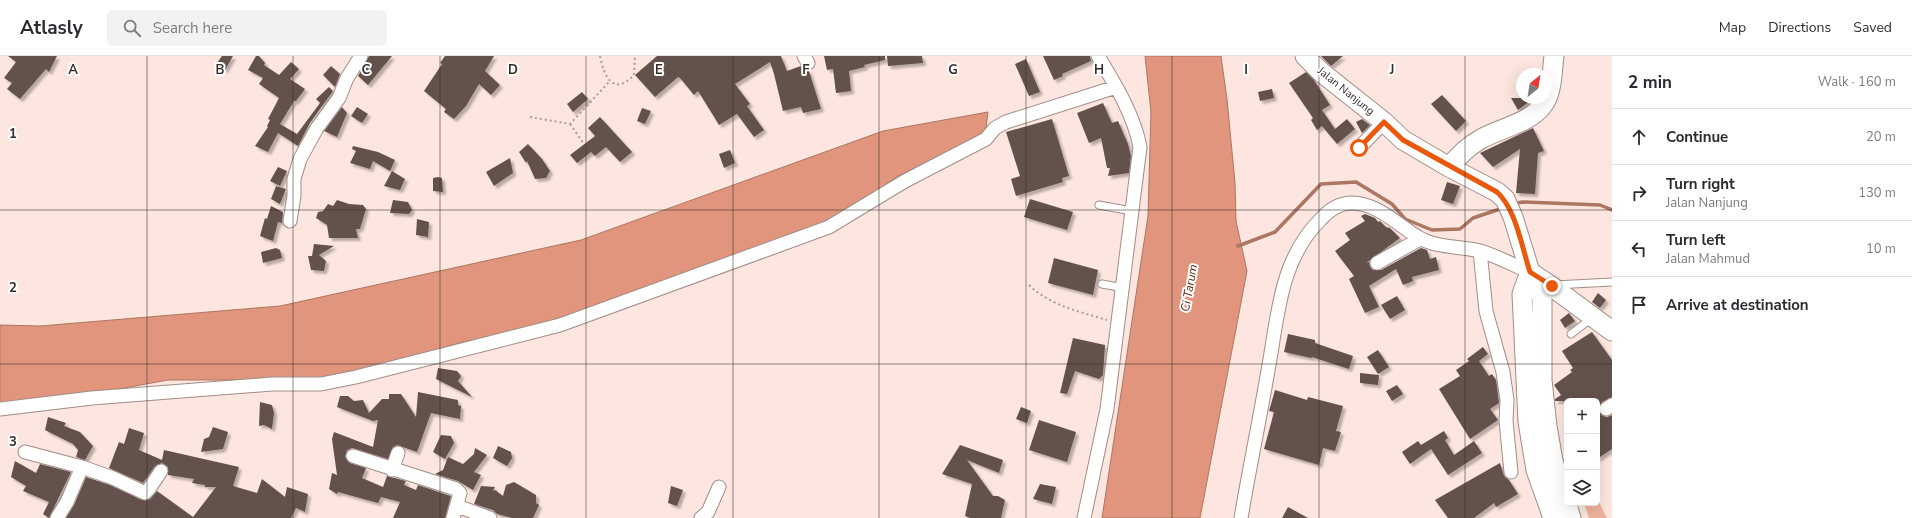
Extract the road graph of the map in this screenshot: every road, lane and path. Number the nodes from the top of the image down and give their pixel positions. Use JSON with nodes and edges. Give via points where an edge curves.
{"nodes":[{"id":1,"x":361,"y":56,"type":"edge"},
{"id":2,"x":600,"y":56,"type":"edge"},
{"id":3,"x":635,"y":56,"type":"edge"},
{"id":4,"x":1098,"y":56,"type":"edge"},
{"id":5,"x":1304,"y":56,"type":"edge"},
{"id":6,"x":1554,"y":56,"type":"edge"},
{"id":7,"x":610,"y":81,"type":"junction"},
{"id":8,"x":1116,"y":87,"type":"junction"},
{"id":9,"x":530,"y":118,"type":"dead end"},
{"id":10,"x":1384,"y":122,"type":"junction"},
{"id":11,"x":570,"y":124,"type":"junction"},
{"id":12,"x":584,"y":144,"type":"dead end"},
{"id":13,"x":1359,"y":148,"type":"dead end"},
{"id":14,"x":1449,"y":167,"type":"junction"},
{"id":15,"x":1099,"y":205,"type":"dead end"},
{"id":16,"x":1132,"y":211,"type":"junction"},
{"id":17,"x":290,"y":221,"type":"dead end"},
{"id":18,"x":1420,"y":239,"type":"junction"},
{"id":19,"x":1480,"y":251,"type":"junction"},
{"id":20,"x":1377,"y":263,"type":"dead end"},
{"id":21,"x":1530,"y":272,"type":"junction"},
{"id":22,"x":1612,"y":282,"type":"edge"},
{"id":23,"x":1102,"y":284,"type":"dead end"},
{"id":24,"x":1029,"y":285,"type":"dead end"},
{"id":25,"x":1552,"y":286,"type":"junction"},
{"id":26,"x":1124,"y":288,"type":"junction"},
{"id":27,"x":1120,"y":323,"type":"junction"},
{"id":28,"x":1606,"y":324,"type":"edge"},
{"id":29,"x":1571,"y":334,"type":"dead end"},
{"id":30,"x":0,"y":409,"type":"edge"},
{"id":31,"x":1506,"y":421,"type":"junction"},
{"id":32,"x":1528,"y":422,"type":"junction"},
{"id":33,"x":24,"y":452,"type":"dead end"},
{"id":34,"x":398,"y":453,"type":"dead end"},
{"id":35,"x":353,"y":456,"type":"dead end"},
{"id":36,"x":82,"y":467,"type":"junction"},
{"id":37,"x":392,"y":470,"type":"junction"},
{"id":38,"x":161,"y":472,"type":"dead end"},
{"id":39,"x":1511,"y":472,"type":"dead end"},
{"id":40,"x":719,"y":487,"type":"dead end"},
{"id":41,"x":455,"y":512,"type":"edge"},
{"id":42,"x":57,"y":518,"type":"edge"},
{"id":43,"x":490,"y":518,"type":"edge"},
{"id":44,"x":701,"y":518,"type":"edge"},
{"id":45,"x":1084,"y":518,"type":"edge"},
{"id":46,"x":1241,"y":518,"type":"edge"},
{"id":47,"x":1553,"y":518,"type":"edge"},
{"id":48,"x":1572,"y":518,"type":"edge"}],
"edges":[{"from":1,"to":17,"type":"street","via":[[347,78],[339,98],[316,128],[300,159],[294,179]]},
{"from":2,"to":7,"type":"path","via":[[603,70]]},
{"from":3,"to":7,"type":"path","via":[[634,75],[627,82],[616,84]]},
{"from":4,"to":8,"type":"street"},
{"from":5,"to":10,"type":"main road","name":"Jalan Nanjung"},
{"from":6,"to":14,"type":"main road","via":[[1547,99],[1535,114],[1481,139],[1464,150]]},
{"from":7,"to":11,"type":"path"},
{"from":8,"to":16,"type":"street","via":[[1134,124],[1140,147]]},
{"from":8,"to":30,"type":"street","via":[[1006,122],[995,128],[986,139],[905,181],[829,227],[560,325],[321,384],[272,384],[92,398]]},
{"from":9,"to":11,"type":"path"},
{"from":10,"to":13,"type":"street"},
{"from":10,"to":14,"type":"main road","name":"Jalan Nanjung","via":[[1403,140]]},
{"from":11,"to":12,"type":"path"},
{"from":14,"to":21,"type":"main road","name":"Jalan Nanjung","via":[[1497,192],[1505,199]]},
{"from":15,"to":16,"type":"lane"},
{"from":16,"to":26,"type":"street"},
{"from":18,"to":19,"type":"street"},
{"from":18,"to":20,"type":"street"},
{"from":18,"to":46,"type":"street","via":[[1380,212],[1353,203],[1341,204],[1329,210],[1312,227],[1296,250],[1278,304],[1268,375]]},
{"from":19,"to":21,"type":"street"},
{"from":19,"to":31,"type":"street","via":[[1486,311],[1503,372],[1507,400]]},
{"from":21,"to":25,"type":"main road"},
{"from":21,"to":32,"type":"main road","via":[[1522,294]]},
{"from":21,"to":48,"type":"main road","name":"Jalan Nanjung","via":[[1542,298],[1542,380],[1547,426],[1553,461]]},
{"from":22,"to":25,"type":"lane","via":[[1564,283]]},
{"from":23,"to":26,"type":"lane"},
{"from":24,"to":27,"type":"path","via":[[1040,296],[1050,301]]},
{"from":25,"to":28,"type":"main road"},
{"from":26,"to":27,"type":"street"},
{"from":27,"to":45,"type":"street","via":[[1107,409]]},
{"from":28,"to":29,"type":"lane"},
{"from":31,"to":32,"type":"street"},
{"from":31,"to":39,"type":"street"},
{"from":32,"to":47,"type":"main road","via":[[1536,470]]},
{"from":33,"to":36,"type":"street"},
{"from":34,"to":37,"type":"street"},
{"from":35,"to":37,"type":"street"},
{"from":36,"to":38,"type":"street","via":[[145,493]]},
{"from":36,"to":42,"type":"street"},
{"from":37,"to":41,"type":"street","via":[[456,489],[460,494]]},
{"from":40,"to":44,"type":"street","via":[[708,512]]},
{"from":41,"to":43,"type":"street"}]}
